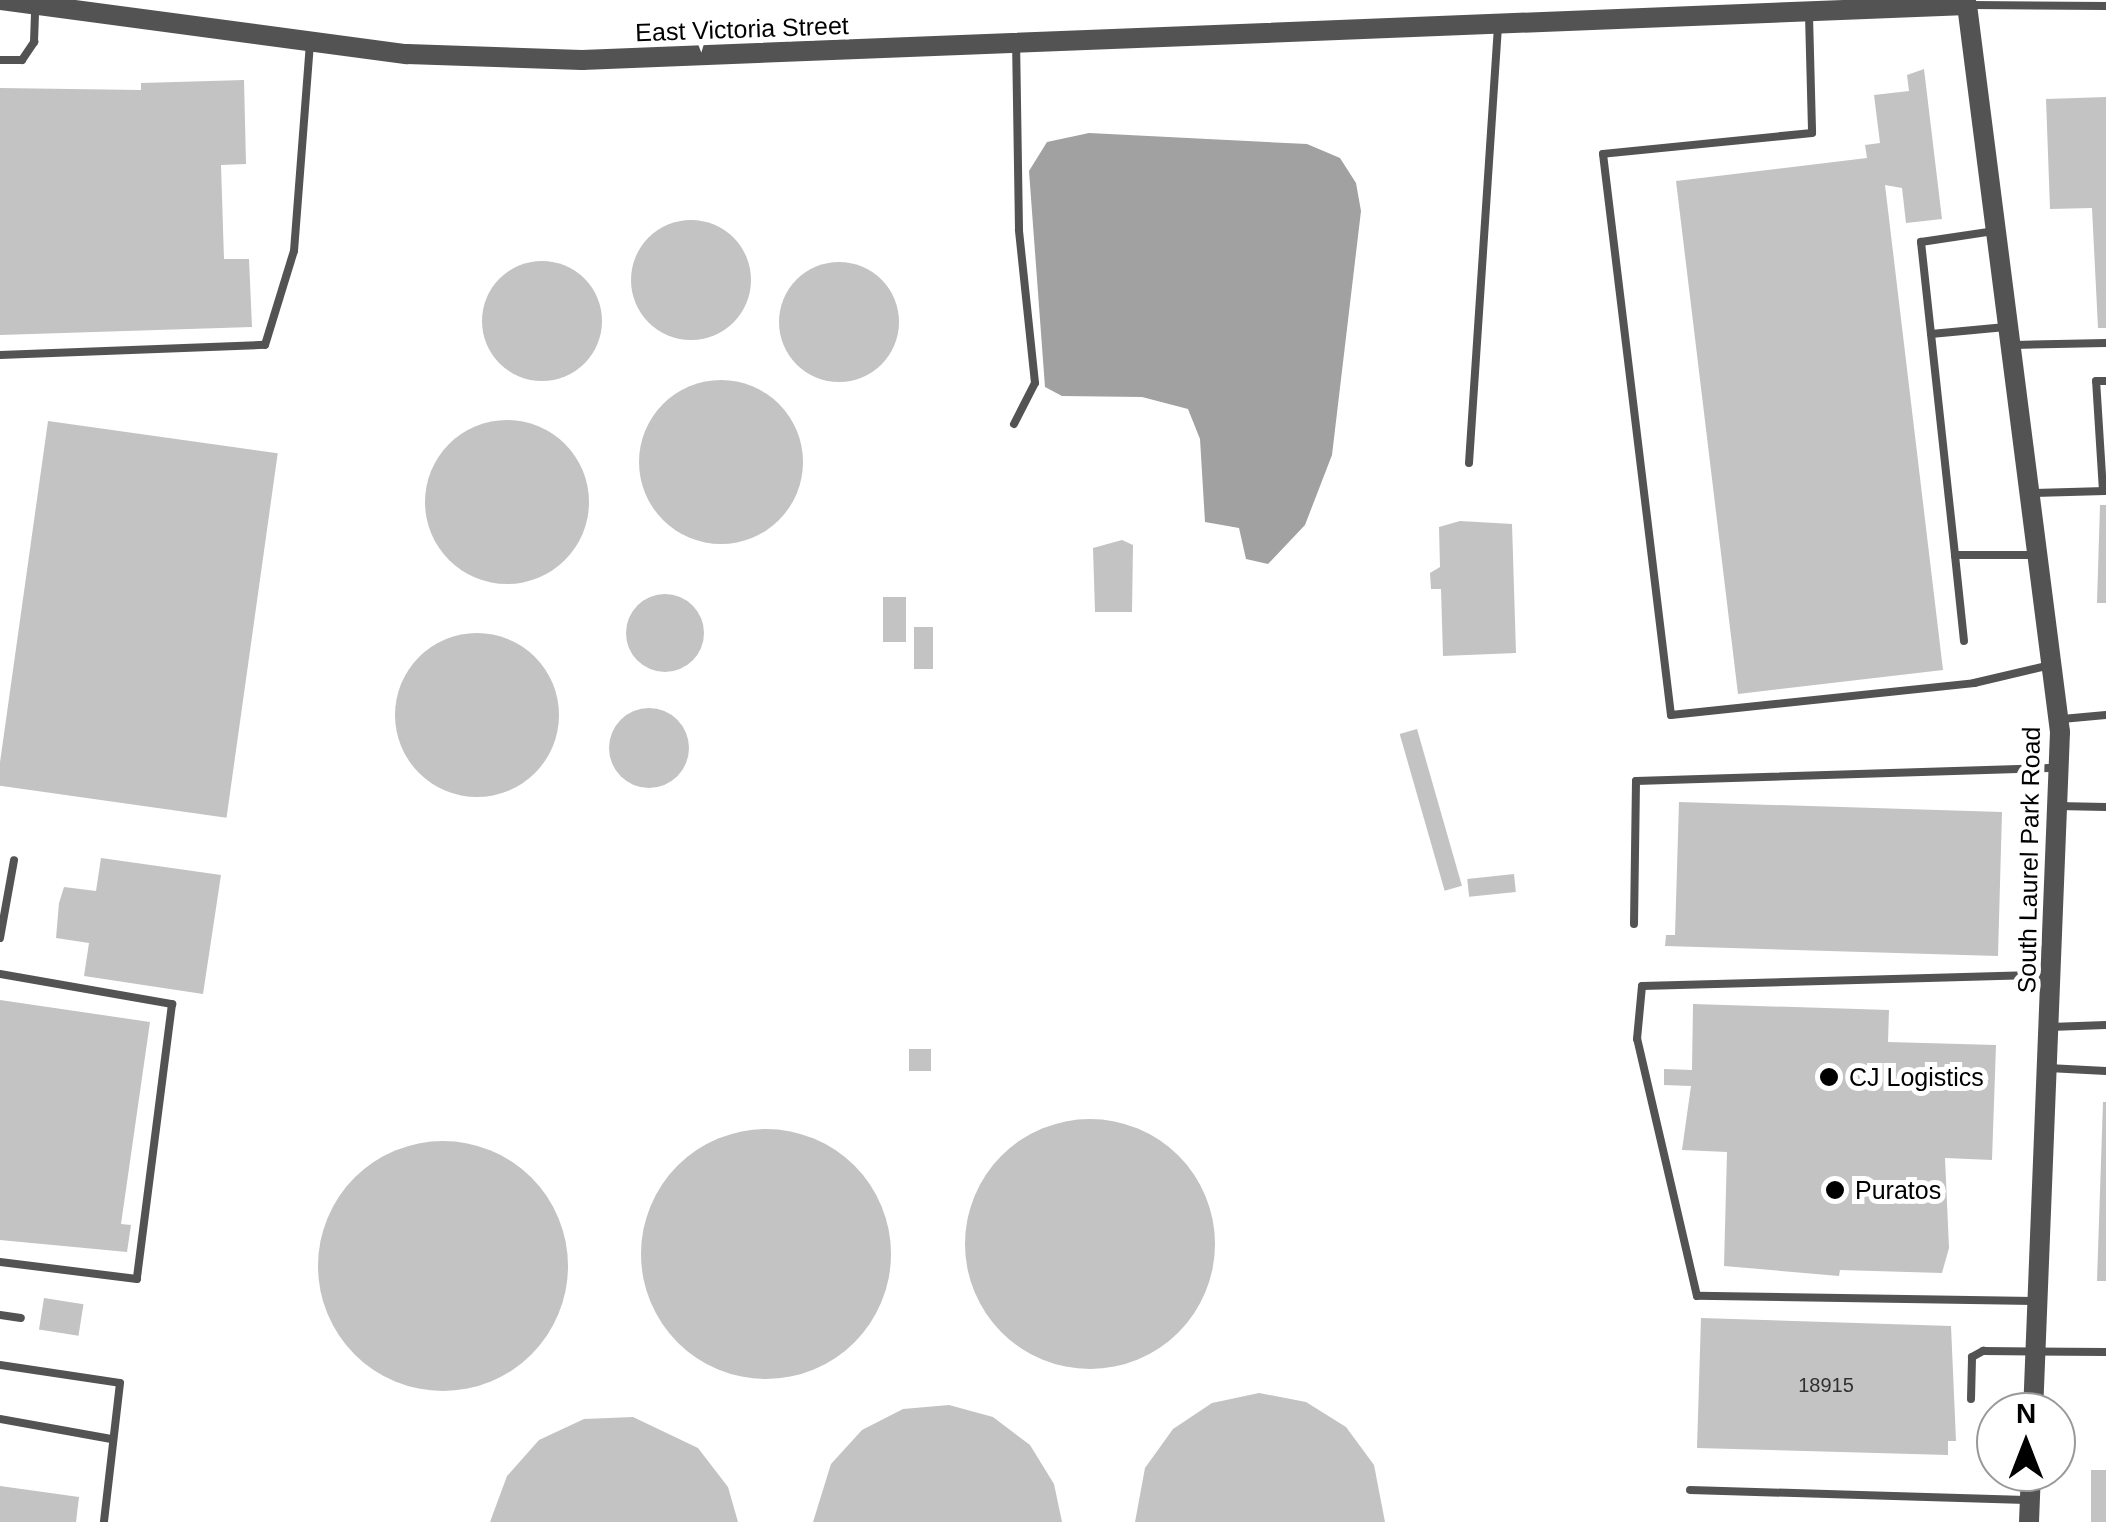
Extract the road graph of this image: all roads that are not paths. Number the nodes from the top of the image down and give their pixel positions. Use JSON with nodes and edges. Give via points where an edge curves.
{"nodes":[{"id":1,"x":0,"y":0,"type":"edge"},
{"id":2,"x":35,"y":2,"type":"edge"},
{"id":3,"x":1967,"y":4,"type":"junction"},
{"id":4,"x":2106,"y":6,"type":"edge"},
{"id":5,"x":1809,"y":11,"type":"junction"},
{"id":6,"x":1498,"y":24,"type":"junction"},
{"id":7,"x":310,"y":41,"type":"junction"},
{"id":8,"x":1016,"y":43,"type":"junction"},
{"id":9,"x":0,"y":60,"type":"edge"},
{"id":10,"x":1995,"y":231,"type":"junction"},
{"id":11,"x":1931,"y":334,"type":"junction"},
{"id":12,"x":2009,"y":336,"type":"junction"},
{"id":13,"x":2106,"y":343,"type":"edge"},
{"id":14,"x":0,"y":355,"type":"edge"},
{"id":15,"x":2106,"y":381,"type":"edge"},
{"id":16,"x":1014,"y":424,"type":"dead end"},
{"id":17,"x":1469,"y":463,"type":"dead end"},
{"id":18,"x":2104,"y":491,"type":"edge"},
{"id":19,"x":2029,"y":494,"type":"junction"},
{"id":20,"x":1956,"y":555,"type":"junction"},
{"id":21,"x":2037,"y":555,"type":"junction"},
{"id":22,"x":1964,"y":641,"type":"dead end"},
{"id":23,"x":2051,"y":665,"type":"junction"},
{"id":24,"x":2106,"y":716,"type":"edge"},
{"id":25,"x":2058,"y":719,"type":"junction"},
{"id":26,"x":2058,"y":768,"type":"junction"},
{"id":27,"x":2057,"y":806,"type":"junction"},
{"id":28,"x":2106,"y":807,"type":"edge"},
{"id":29,"x":14,"y":860,"type":"dead end"},
{"id":30,"x":1634,"y":924,"type":"dead end"},
{"id":31,"x":0,"y":938,"type":"edge"},
{"id":32,"x":0,"y":974,"type":"edge"},
{"id":33,"x":2052,"y":975,"type":"junction"},
{"id":34,"x":2106,"y":1024,"type":"edge"},
{"id":35,"x":2050,"y":1027,"type":"junction"},
{"id":36,"x":2048,"y":1068,"type":"junction"},
{"id":37,"x":2106,"y":1071,"type":"edge"},
{"id":38,"x":0,"y":1262,"type":"edge"},
{"id":39,"x":2038,"y":1301,"type":"junction"},
{"id":40,"x":0,"y":1315,"type":"edge"},
{"id":41,"x":21,"y":1318,"type":"dead end"},
{"id":42,"x":2035,"y":1352,"type":"junction"},
{"id":43,"x":2106,"y":1352,"type":"edge"},
{"id":44,"x":0,"y":1365,"type":"edge"},
{"id":45,"x":2034,"y":1392,"type":"edge"},
{"id":46,"x":1970,"y":1399,"type":"dead end"},
{"id":47,"x":0,"y":1418,"type":"edge"},
{"id":48,"x":111,"y":1438,"type":"junction"},
{"id":49,"x":1690,"y":1490,"type":"dead end"},
{"id":50,"x":2030,"y":1492,"type":"edge"},
{"id":51,"x":2030,"y":1500,"type":"junction"},
{"id":52,"x":104,"y":1522,"type":"edge"},
{"id":53,"x":2029,"y":1522,"type":"edge"}],
"edges":[{"from":1,"to":2,"type":"street","name":"East Victoria Street"},
{"from":2,"to":7,"type":"street","name":"East Victoria Street"},
{"from":2,"to":9,"type":"lane","via":[[34,42],[22,60]]},
{"from":3,"to":4,"type":"lane"},
{"from":3,"to":5,"type":"street","name":"East Victoria Street"},
{"from":3,"to":10,"type":"street","name":"South Laurel Park Road"},
{"from":5,"to":6,"type":"street","name":"East Victoria Street"},
{"from":5,"to":23,"type":"lane","via":[[1812,133],[1603,154],[1671,715],[1974,683]]},
{"from":6,"to":8,"type":"street","name":"East Victoria Street"},
{"from":6,"to":17,"type":"lane"},
{"from":7,"to":8,"type":"street","name":"East Victoria Street","via":[[582,60]]},
{"from":7,"to":14,"type":"lane","via":[[294,251],[265,345]]},
{"from":8,"to":16,"type":"lane","via":[[1019,230],[1035,383]]},
{"from":10,"to":11,"type":"lane","via":[[1920,242]]},
{"from":10,"to":12,"type":"street","name":"South Laurel Park Road"},
{"from":11,"to":12,"type":"lane"},
{"from":11,"to":20,"type":"lane"},
{"from":12,"to":13,"type":"lane"},
{"from":12,"to":19,"type":"street","name":"South Laurel Park Road"},
{"from":15,"to":18,"type":"lane","via":[[2096,381]]},
{"from":18,"to":19,"type":"lane"},
{"from":19,"to":21,"type":"street","name":"South Laurel Park Road"},
{"from":20,"to":21,"type":"lane"},
{"from":20,"to":22,"type":"lane"},
{"from":21,"to":23,"type":"street","name":"South Laurel Park Road"},
{"from":23,"to":25,"type":"street","name":"South Laurel Park Road"},
{"from":24,"to":25,"type":"lane"},
{"from":25,"to":26,"type":"street","name":"South Laurel Park Road"},
{"from":26,"to":27,"type":"street","name":"South Laurel Park Road"},
{"from":26,"to":30,"type":"lane","via":[[1636,781]]},
{"from":27,"to":28,"type":"lane"},
{"from":27,"to":33,"type":"street","name":"South Laurel Park Road"},
{"from":29,"to":31,"type":"lane"},
{"from":32,"to":38,"type":"lane","via":[[172,1004],[137,1279]]},
{"from":33,"to":35,"type":"street","name":"South Laurel Park Road"},
{"from":33,"to":39,"type":"lane","via":[[1642,986],[1638,1038],[1696,1296]]},
{"from":34,"to":35,"type":"lane"},
{"from":35,"to":36,"type":"street","name":"South Laurel Park Road"},
{"from":36,"to":37,"type":"lane"},
{"from":36,"to":39,"type":"street","name":"South Laurel Park Road"},
{"from":39,"to":42,"type":"street","name":"South Laurel Park Road"},
{"from":40,"to":41,"type":"lane"},
{"from":42,"to":43,"type":"lane"},
{"from":42,"to":45,"type":"street","name":"South Laurel Park Road"},
{"from":42,"to":46,"type":"lane","via":[[1972,1357]]},
{"from":44,"to":48,"type":"lane","via":[[120,1383]]},
{"from":47,"to":48,"type":"lane"},
{"from":48,"to":52,"type":"lane"},
{"from":49,"to":51,"type":"lane"},
{"from":50,"to":51,"type":"street"},
{"from":51,"to":53,"type":"street"}]}
